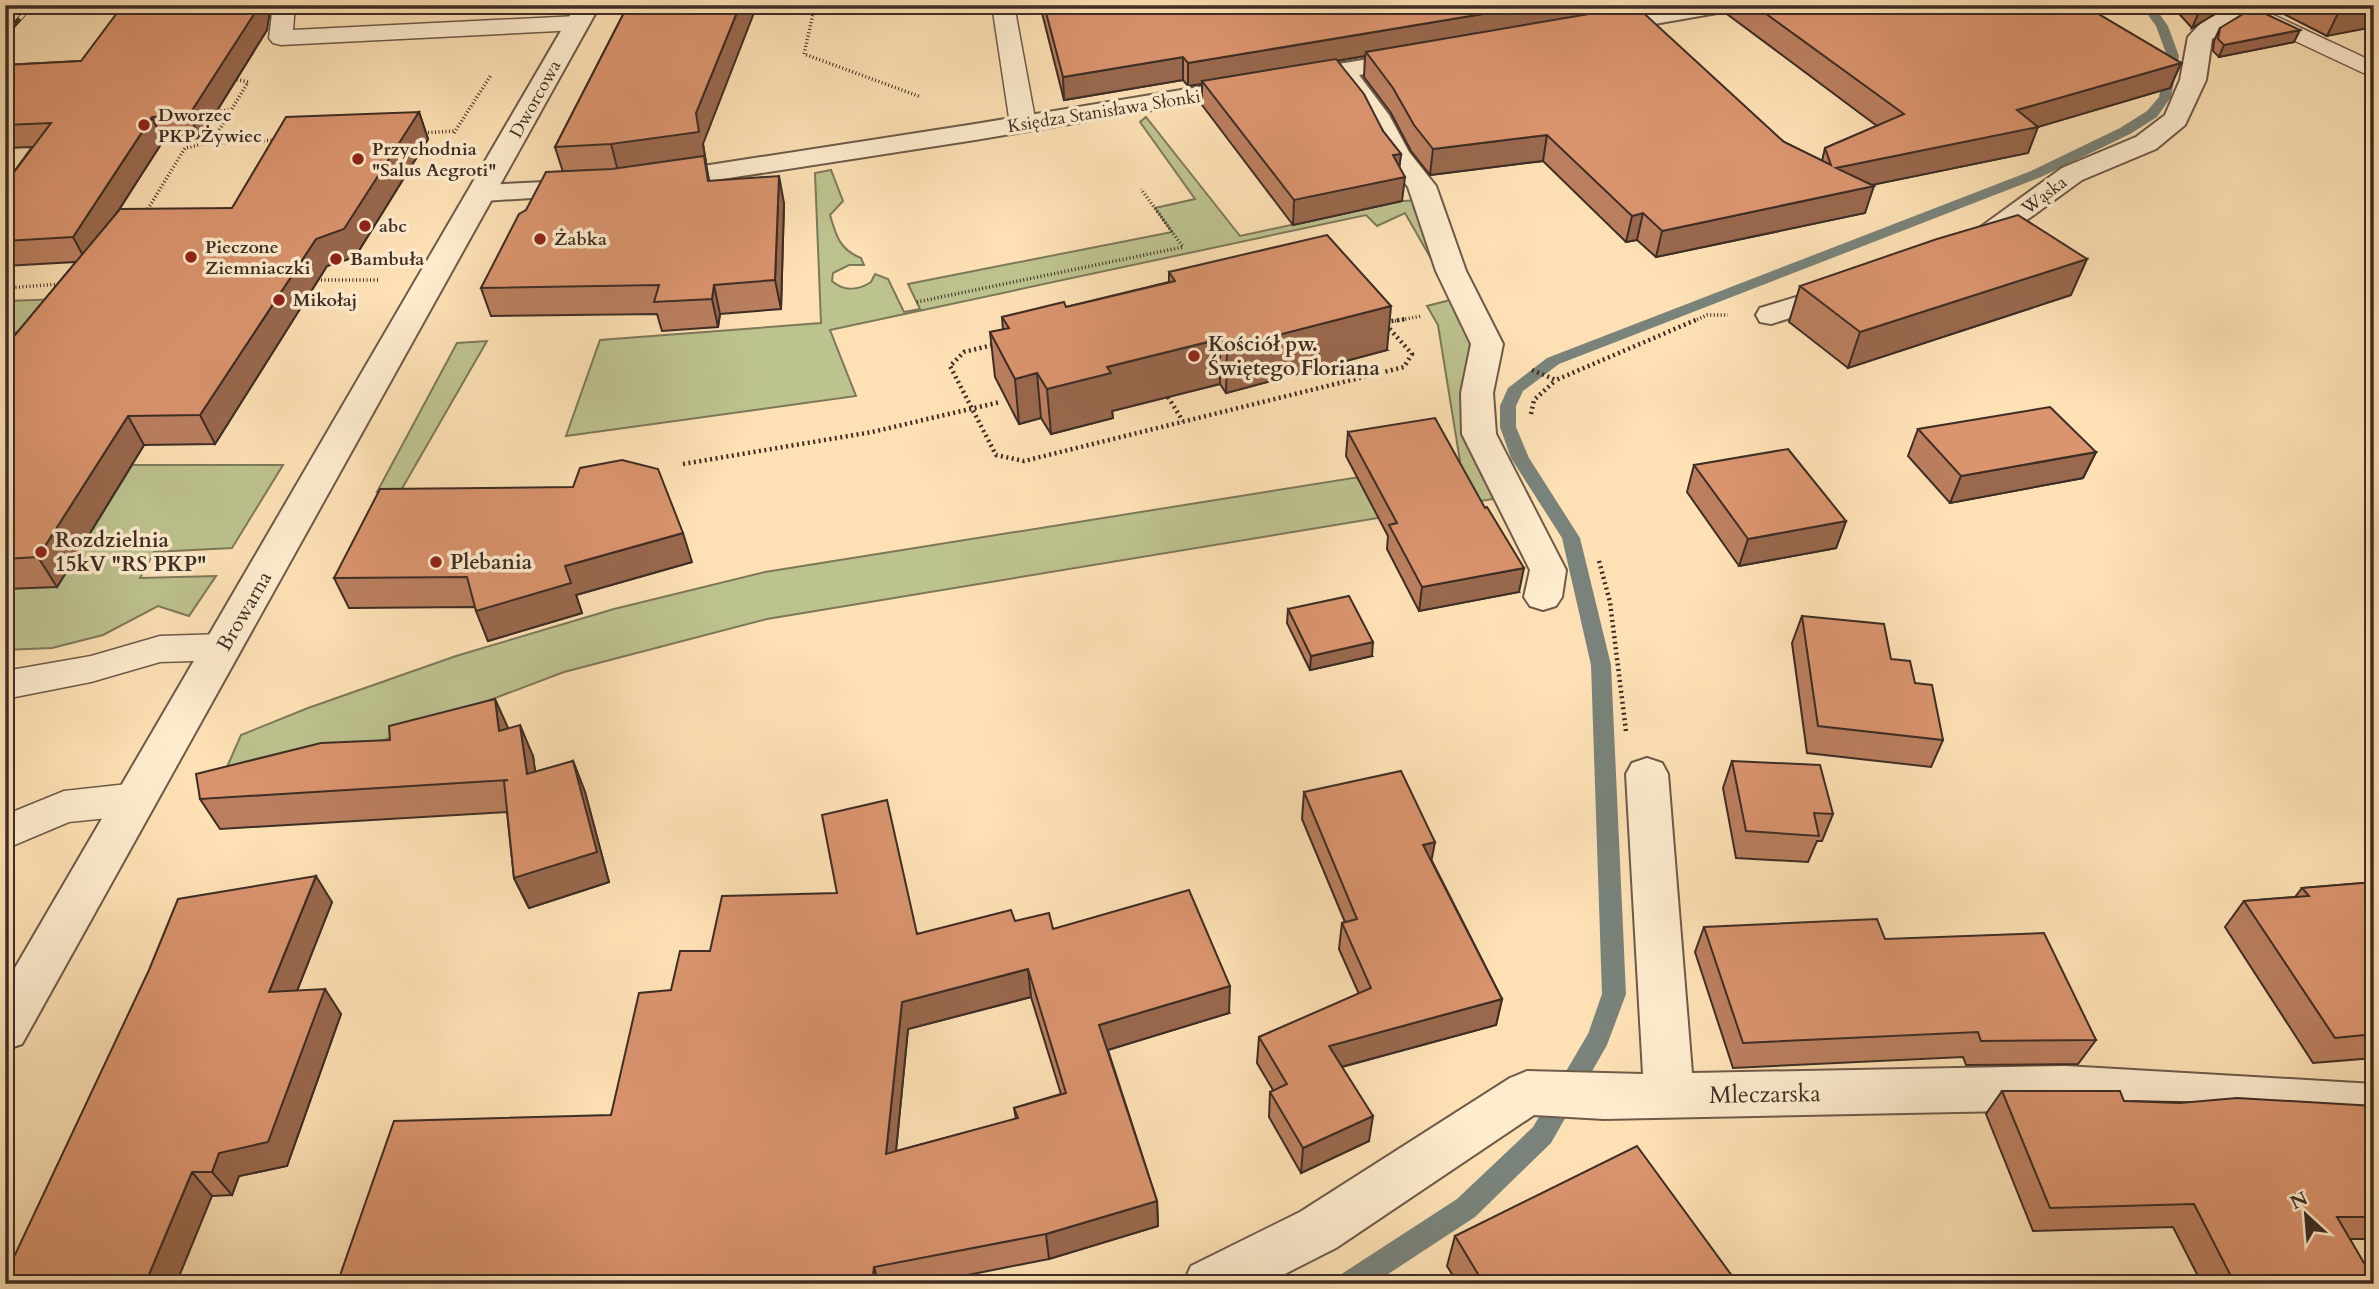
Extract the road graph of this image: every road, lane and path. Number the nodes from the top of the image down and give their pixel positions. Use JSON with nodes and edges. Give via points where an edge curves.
{"nodes":[{"id":1,"x":284,"y":5,"type":"edge"},
{"id":2,"x":815,"y":5,"type":"edge"},
{"id":3,"x":1003,"y":5,"type":"edge"},
{"id":4,"x":1723,"y":5,"type":"edge"},
{"id":5,"x":2250,"y":7,"type":"edge"},
{"id":6,"x":583,"y":14,"type":"edge"},
{"id":7,"x":1574,"y":31,"type":"edge"},
{"id":8,"x":1446,"y":53,"type":"edge"},
{"id":9,"x":1343,"y":71,"type":"junction"},
{"id":10,"x":2374,"y":71,"type":"edge"},
{"id":11,"x":491,"y":75,"type":"dead end"},
{"id":12,"x":232,"y":80,"type":"edge"},
{"id":13,"x":928,"y":99,"type":"dead end"},
{"id":14,"x":231,"y":110,"type":"junction"},
{"id":15,"x":217,"y":111,"type":"dead end"},
{"id":16,"x":1023,"y":124,"type":"junction"},
{"id":17,"x":414,"y":133,"type":"edge"},
{"id":18,"x":279,"y":140,"type":"edge"},
{"id":19,"x":212,"y":143,"type":"junction"},
{"id":20,"x":1141,"y":189,"type":"dead end"},
{"id":21,"x":483,"y":192,"type":"junction"},
{"id":22,"x":140,"y":223,"type":"edge"},
{"id":23,"x":1949,"y":255,"type":"edge"},
{"id":24,"x":5,"y":276,"type":"edge"},
{"id":25,"x":305,"y":280,"type":"edge"},
{"id":26,"x":385,"y":280,"type":"dead end"},
{"id":27,"x":69,"y":284,"type":"edge"},
{"id":28,"x":5,"y":285,"type":"edge"},
{"id":29,"x":1861,"y":285,"type":"edge"},
{"id":30,"x":917,"y":302,"type":"dead end"},
{"id":31,"x":1431,"y":314,"type":"dead end"},
{"id":32,"x":1771,"y":315,"type":"joint"},
{"id":33,"x":1385,"y":323,"type":"junction"},
{"id":34,"x":1529,"y":368,"type":"dead end"},
{"id":35,"x":1556,"y":380,"type":"junction"},
{"id":36,"x":1168,"y":397,"type":"edge"},
{"id":37,"x":1000,"y":402,"type":"edge"},
{"id":38,"x":972,"y":409,"type":"junction"},
{"id":39,"x":1183,"y":421,"type":"junction"},
{"id":40,"x":1531,"y":423,"type":"dead end"},
{"id":41,"x":684,"y":464,"type":"dead end"},
{"id":42,"x":1597,"y":556,"type":"dead end"},
{"id":43,"x":1543,"y":597,"type":"dead end"},
{"id":44,"x":224,"y":646,"type":"junction"},
{"id":45,"x":5,"y":685,"type":"edge"},
{"id":46,"x":1647,"y":774,"type":"joint"},
{"id":47,"x":137,"y":799,"type":"junction"},
{"id":48,"x":5,"y":833,"type":"edge"},
{"id":49,"x":5,"y":1029,"type":"edge"},
{"id":50,"x":1669,"y":1096,"type":"junction"},
{"id":51,"x":2374,"y":1106,"type":"edge"},
{"id":52,"x":1210,"y":1284,"type":"edge"}],
"edges":[{"from":1,"to":6,"type":"lane","via":[[281,38]]},
{"from":2,"to":13,"type":"path","via":[[804,54]]},
{"from":3,"to":16,"type":"lane"},
{"from":4,"to":7,"type":"street"},
{"from":5,"to":10,"type":"lane"},
{"from":5,"to":23,"type":"street","name":"Wąska","via":[[2200,37],[2193,80],[2176,118],[2146,143],[2072,174],[1972,246]]},
{"from":6,"to":21,"type":"street","name":"Dworcowa"},
{"from":8,"to":9,"type":"street","name":"Księdza Stanisława Słonki"},
{"from":9,"to":16,"type":"street","name":"Księdza Stanisława Słonki"},
{"from":9,"to":43,"type":"street","via":[[1422,186],[1451,271],[1487,344],[1477,393],[1479,434],[1548,570]]},
{"from":11,"to":17,"type":"path","via":[[454,132]]},
{"from":12,"to":14,"type":"path","via":[[248,82]]},
{"from":14,"to":15,"type":"path"},
{"from":14,"to":19,"type":"path"},
{"from":16,"to":21,"type":"street","name":"Księdza Stanisława Słonki","via":[[619,185]]},
{"from":18,"to":19,"type":"path"},
{"from":19,"to":22,"type":"path","via":[[192,145],[181,152]]},
{"from":20,"to":30,"type":"path","via":[[1183,247]]},
{"from":21,"to":44,"type":"street","name":"Browarna"},
{"from":24,"to":28,"type":"path","via":[[10,276]]},
{"from":25,"to":26,"type":"path"},
{"from":27,"to":28,"type":"path"},
{"from":29,"to":32,"type":"street"},
{"from":31,"to":33,"type":"path"},
{"from":32,"to":35,"type":"path","via":[[1707,315]]},
{"from":33,"to":38,"type":"path","via":[[1343,276],[1307,268],[964,352],[950,366]]},
{"from":33,"to":39,"type":"path","via":[[1412,354],[1404,367]]},
{"from":34,"to":35,"type":"path"},
{"from":35,"to":40,"type":"path","via":[[1535,400]]},
{"from":36,"to":39,"type":"path"},
{"from":37,"to":38,"type":"path"},
{"from":38,"to":39,"type":"path","via":[[996,455],[1024,461]]},
{"from":38,"to":41,"type":"path","via":[[872,432]]},
{"from":42,"to":46,"type":"path","via":[[1610,602],[1628,758]]},
{"from":44,"to":45,"type":"lane","via":[[160,649],[66,675]]},
{"from":44,"to":47,"type":"street","name":"Browarna"},
{"from":46,"to":50,"type":"street"},
{"from":47,"to":48,"type":"lane","via":[[64,807]]},
{"from":47,"to":49,"type":"street","name":"Browarna"},
{"from":50,"to":51,"type":"street","name":"Mleczarska","via":[[2065,1088]]},
{"from":50,"to":52,"type":"street","name":"Mleczarska","via":[[1527,1093],[1318,1230]]}]}
